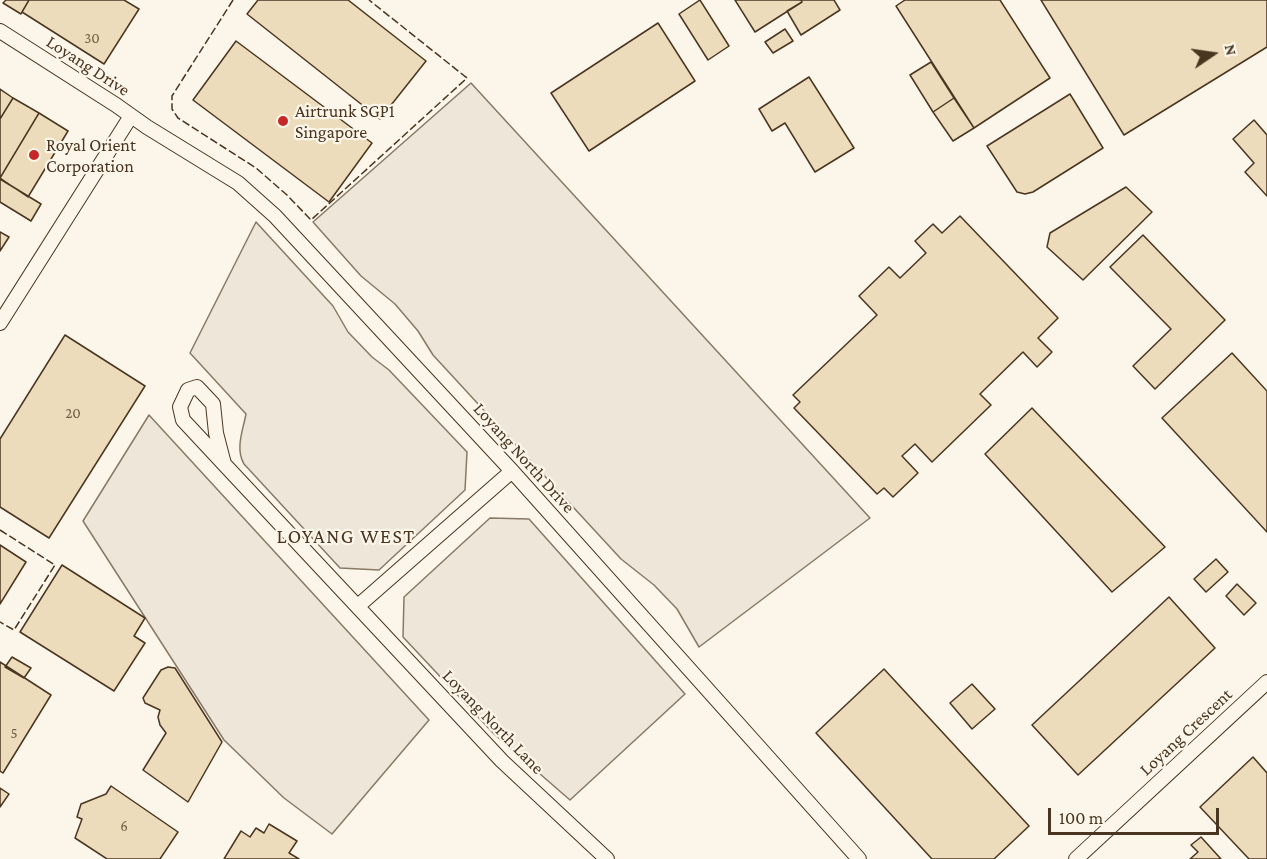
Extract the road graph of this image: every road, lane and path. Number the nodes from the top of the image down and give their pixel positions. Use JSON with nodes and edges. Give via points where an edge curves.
{"nodes":[{"id":1,"x":0,"y":31,"type":"edge"},
{"id":2,"x":131,"y":116,"type":"junction"},
{"id":3,"x":0,"y":323,"type":"edge"},
{"id":4,"x":224,"y":464,"type":"junction"},
{"id":5,"x":512,"y":471,"type":"junction"},
{"id":6,"x":358,"y":606,"type":"junction"},
{"id":7,"x":1267,"y":682,"type":"edge"},
{"id":8,"x":607,"y":859,"type":"edge"},
{"id":9,"x":859,"y":859,"type":"edge"},
{"id":10,"x":1076,"y":859,"type":"edge"}],
"edges":[{"from":1,"to":2,"type":"street","name":"Loyang Drive"},
{"from":2,"to":3,"type":"street","name":"Loyang Drive"},
{"from":2,"to":5,"type":"street","name":"Loyang North Drive","via":[[238,183],[275,216]]},
{"from":4,"to":4,"type":"street","name":"Loyang North Lane","via":[[183,420],[180,408],[188,390],[197,387],[213,404]]},
{"from":4,"to":6,"type":"street","name":"Loyang North Lane"},
{"from":5,"to":6,"type":"street"},
{"from":5,"to":9,"type":"street","name":"Loyang North Drive"},
{"from":6,"to":8,"type":"street","name":"Loyang North Lane","via":[[502,761]]},
{"from":7,"to":10,"type":"street","name":"Loyang Crescent"}]}
